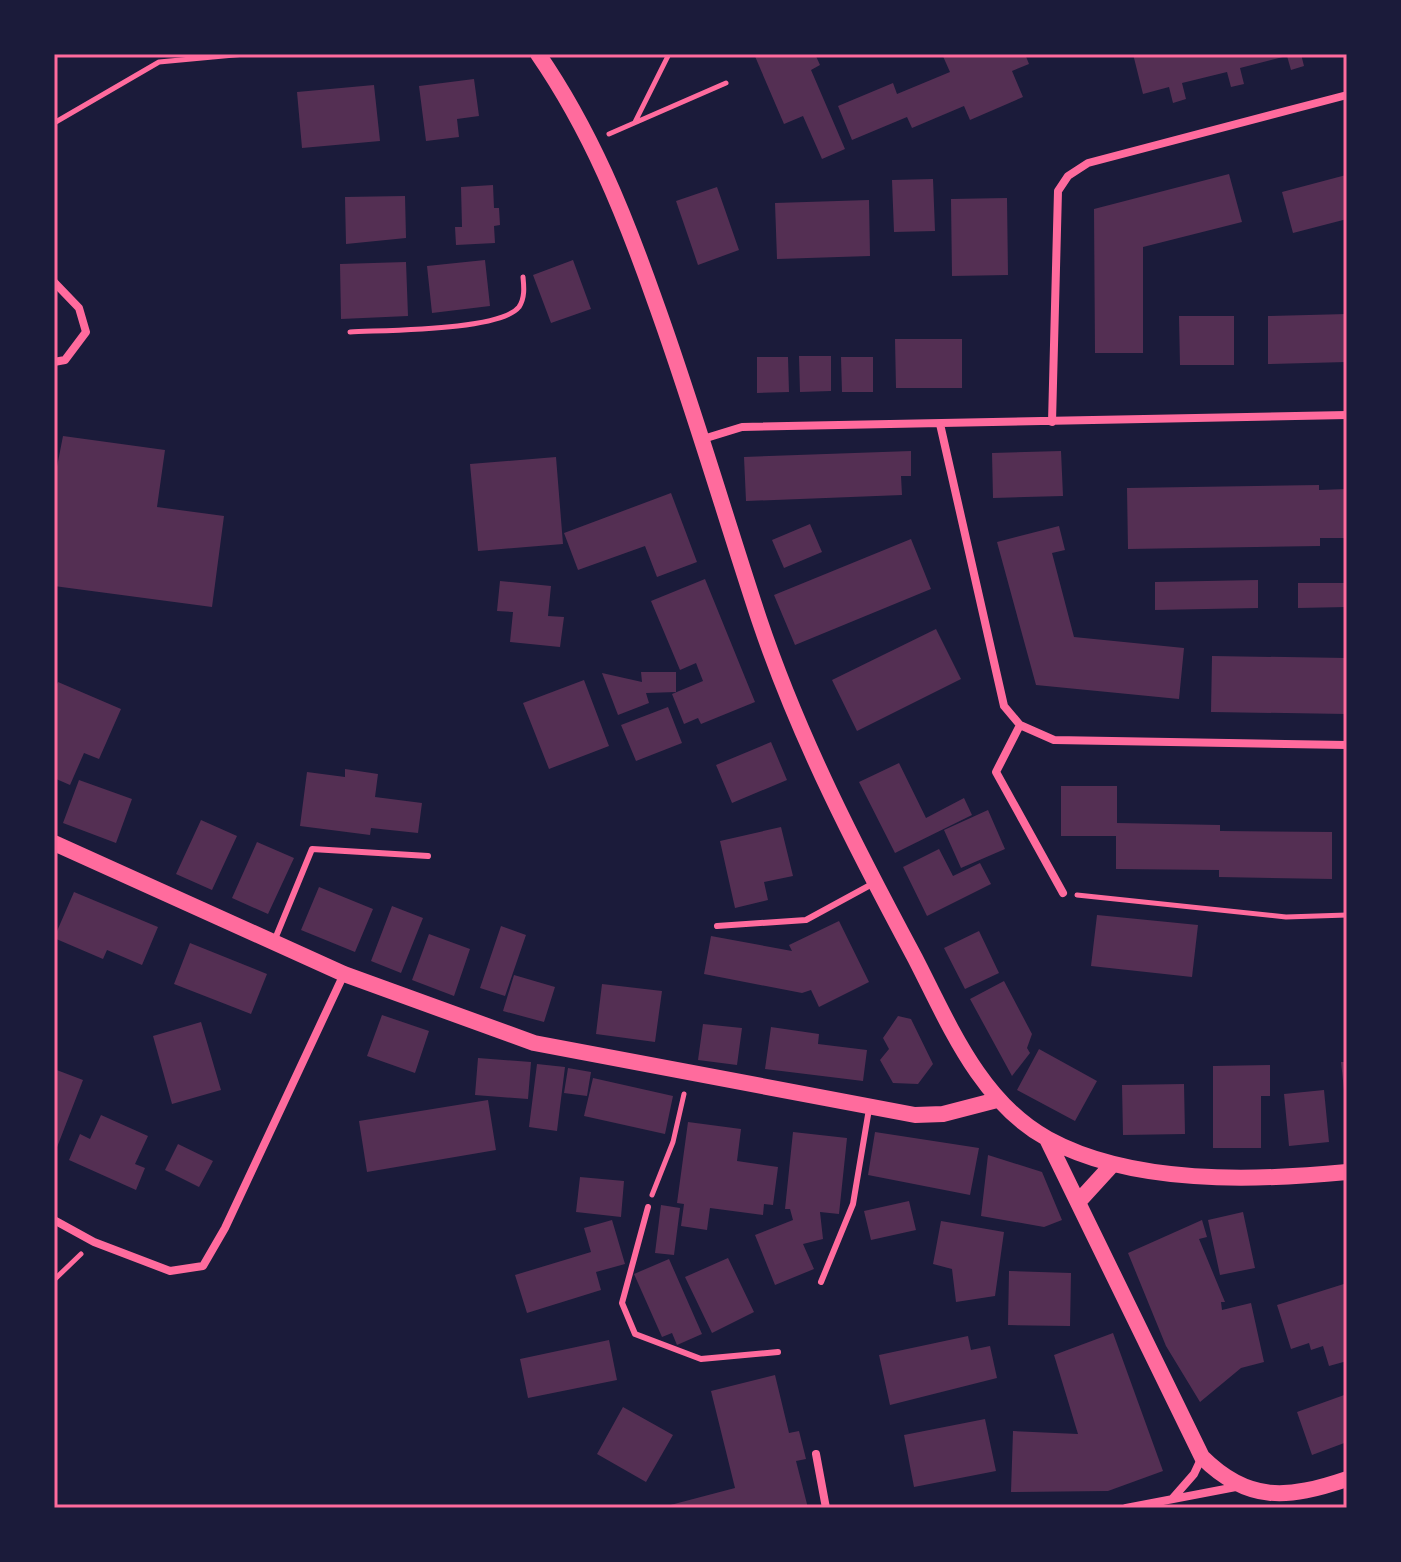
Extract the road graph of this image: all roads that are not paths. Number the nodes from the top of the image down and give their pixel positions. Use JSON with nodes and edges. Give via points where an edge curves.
{"nodes":[{"id":1,"x":538,"y":54,"type":"edge"},
{"id":2,"x":1347,"y":95,"type":"edge"},
{"id":3,"x":54,"y":282,"type":"edge"},
{"id":4,"x":54,"y":362,"type":"edge"},
{"id":5,"x":1347,"y":415,"type":"edge"},
{"id":6,"x":1052,"y":422,"type":"junction"},
{"id":7,"x":940,"y":424,"type":"junction"},
{"id":8,"x":703,"y":439,"type":"junction"},
{"id":9,"x":1020,"y":725,"type":"junction"},
{"id":10,"x":1347,"y":745,"type":"edge"},
{"id":11,"x":54,"y":843,"type":"edge"},
{"id":12,"x":428,"y":856,"type":"dead end"},
{"id":13,"x":874,"y":883,"type":"junction"},
{"id":14,"x":1063,"y":893,"type":"road end"},
{"id":15,"x":717,"y":926,"type":"dead end"},
{"id":16,"x":274,"y":943,"type":"junction"},
{"id":17,"x":344,"y":974,"type":"junction"},
{"id":18,"x":997,"y":1100,"type":"junction"},
{"id":19,"x":869,"y":1108,"type":"junction"},
{"id":20,"x":1047,"y":1139,"type":"junction"},
{"id":21,"x":1111,"y":1166,"type":"junction"},
{"id":22,"x":1347,"y":1172,"type":"edge"},
{"id":23,"x":1079,"y":1201,"type":"junction"},
{"id":24,"x":648,"y":1207,"type":"road end"},
{"id":25,"x":54,"y":1220,"type":"edge"},
{"id":26,"x":821,"y":1282,"type":"dead end"},
{"id":27,"x":778,"y":1352,"type":"dead end"},
{"id":28,"x":816,"y":1454,"type":"dead end"},
{"id":29,"x":1202,"y":1457,"type":"junction"},
{"id":30,"x":1347,"y":1479,"type":"edge"},
{"id":31,"x":1242,"y":1486,"type":"junction"},
{"id":32,"x":1173,"y":1499,"type":"junction"},
{"id":33,"x":826,"y":1508,"type":"edge"},
{"id":34,"x":1126,"y":1508,"type":"edge"}],
"edges":[{"from":1,"to":8,"type":"main road","via":[[572,102],[629,226]]},
{"from":2,"to":6,"type":"street","via":[[1088,163],[1068,176],[1058,191]]},
{"from":3,"to":4,"type":"street","via":[[79,308],[86,332],[65,360]]},
{"from":5,"to":6,"type":"street"},
{"from":6,"to":7,"type":"street"},
{"from":7,"to":8,"type":"street","via":[[742,427]]},
{"from":7,"to":9,"type":"street","via":[[1004,706]]},
{"from":8,"to":13,"type":"main road","via":[[789,702]]},
{"from":9,"to":10,"type":"street","via":[[1054,740]]},
{"from":9,"to":14,"type":"street","via":[[996,772]]},
{"from":11,"to":16,"type":"main road"},
{"from":12,"to":16,"type":"lane","via":[[312,849]]},
{"from":13,"to":15,"type":"lane","via":[[806,920]]},
{"from":13,"to":18,"type":"main road","via":[[958,1041]]},
{"from":16,"to":17,"type":"main road"},
{"from":17,"to":19,"type":"main road","via":[[534,1043]]},
{"from":17,"to":25,"type":"street","via":[[203,1266],[170,1271],[94,1242]]},
{"from":18,"to":19,"type":"main road","via":[[943,1114]]},
{"from":18,"to":20,"type":"main road"},
{"from":19,"to":26,"type":"lane","via":[[853,1204]]},
{"from":20,"to":21,"type":"main road"},
{"from":20,"to":23,"type":"main road"},
{"from":21,"to":22,"type":"main road","via":[[1217,1175]]},
{"from":21,"to":23,"type":"main road"},
{"from":23,"to":29,"type":"main road"},
{"from":24,"to":27,"type":"lane","via":[[622,1303],[635,1334],[701,1359]]},
{"from":28,"to":33,"type":"street"},
{"from":29,"to":31,"type":"main road","via":[[1220,1475]]},
{"from":29,"to":32,"type":"street"},
{"from":30,"to":31,"type":"main road","via":[[1291,1494]]},
{"from":31,"to":32,"type":"street"},
{"from":32,"to":34,"type":"street"}]}
